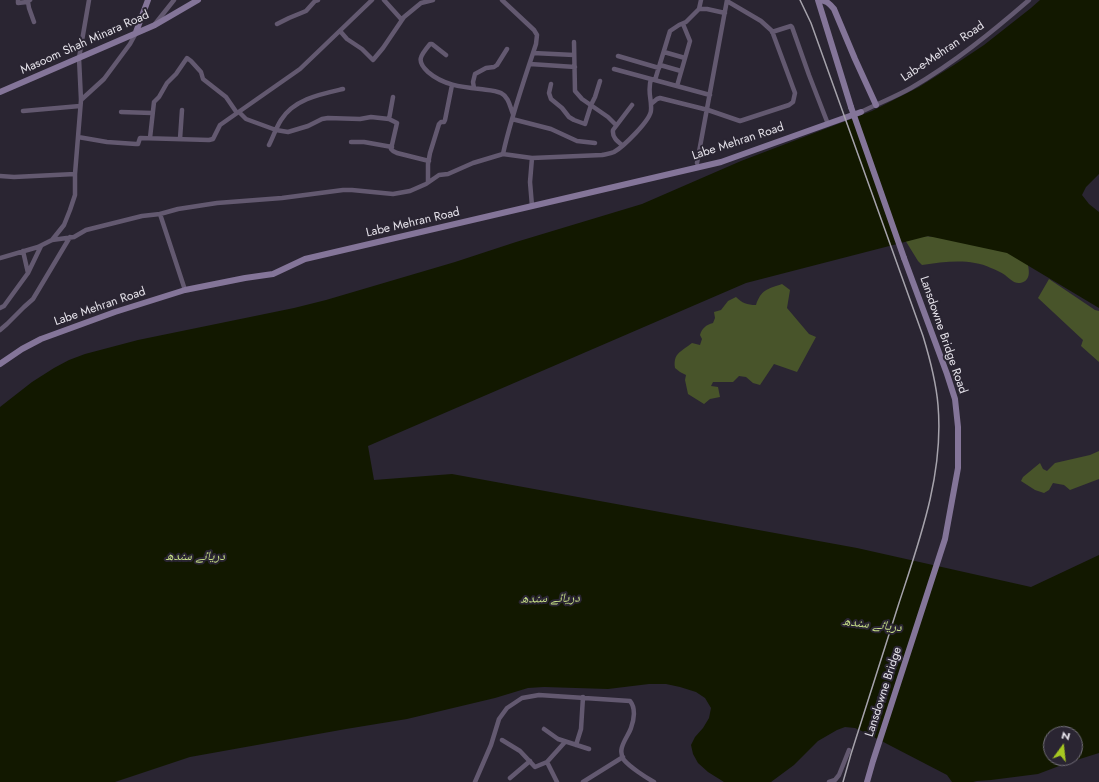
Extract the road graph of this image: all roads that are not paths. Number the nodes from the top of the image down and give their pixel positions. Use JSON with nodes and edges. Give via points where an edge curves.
{"nodes":[{"id":1,"x":18,"y":0,"type":"edge"},
{"id":2,"x":89,"y":0,"type":"edge"},
{"id":3,"x":148,"y":0,"type":"edge"},
{"id":4,"x":174,"y":0,"type":"edge"},
{"id":5,"x":198,"y":0,"type":"edge"},
{"id":6,"x":318,"y":0,"type":"edge"},
{"id":7,"x":372,"y":0,"type":"edge"},
{"id":8,"x":384,"y":0,"type":"edge"},
{"id":9,"x":433,"y":0,"type":"edge"},
{"id":10,"x":502,"y":0,"type":"edge"},
{"id":11,"x":701,"y":0,"type":"edge"},
{"id":12,"x":818,"y":0,"type":"edge"},
{"id":13,"x":1029,"y":0,"type":"edge"},
{"id":14,"x":29,"y":1,"type":"edge"},
{"id":15,"x":727,"y":1,"type":"edge"},
{"id":16,"x":699,"y":9,"type":"junction"},
{"id":17,"x":725,"y":13,"type":"junction"},
{"id":18,"x":402,"y":20,"type":"junction"},
{"id":19,"x":34,"y":22,"type":"dead end"},
{"id":20,"x":277,"y":24,"type":"dead end"},
{"id":21,"x":683,"y":24,"type":"junction"},
{"id":22,"x":155,"y":25,"type":"junction"},
{"id":23,"x":340,"y":31,"type":"junction"},
{"id":24,"x":136,"y":32,"type":"junction"},
{"id":25,"x":772,"y":32,"type":"junction"},
{"id":26,"x":574,"y":42,"type":"dead end"},
{"id":27,"x":507,"y":49,"type":"dead end"},
{"id":28,"x":664,"y":52,"type":"junction"},
{"id":29,"x":533,"y":53,"type":"junction"},
{"id":30,"x":446,"y":55,"type":"dead end"},
{"id":31,"x":574,"y":55,"type":"junction"},
{"id":32,"x":618,"y":56,"type":"dead end"},
{"id":33,"x":79,"y":58,"type":"junction"},
{"id":34,"x":685,"y":58,"type":"junction"},
{"id":35,"x":530,"y":64,"type":"junction"},
{"id":36,"x":659,"y":66,"type":"junction"},
{"id":37,"x":575,"y":67,"type":"junction"},
{"id":38,"x":614,"y":69,"type":"dead end"},
{"id":39,"x":681,"y":71,"type":"junction"},
{"id":40,"x":653,"y":80,"type":"junction"},
{"id":41,"x":600,"y":81,"type":"dead end"},
{"id":42,"x":551,"y":84,"type":"dead end"},
{"id":43,"x":452,"y":85,"type":"junction"},
{"id":44,"x":677,"y":86,"type":"junction"},
{"id":45,"x":343,"y":88,"type":"dead end"},
{"id":46,"x":474,"y":88,"type":"junction"},
{"id":47,"x":0,"y":92,"type":"edge"},
{"id":48,"x":710,"y":95,"type":"junction"},
{"id":49,"x":393,"y":97,"type":"dead end"},
{"id":50,"x":81,"y":103,"type":"junction"},
{"id":51,"x":651,"y":104,"type":"junction"},
{"id":52,"x":591,"y":105,"type":"junction"},
{"id":53,"x":632,"y":105,"type":"dead end"},
{"id":54,"x":876,"y":105,"type":"junction"},
{"id":55,"x":182,"y":110,"type":"dead end"},
{"id":56,"x":708,"y":110,"type":"junction"},
{"id":57,"x":23,"y":111,"type":"dead end"},
{"id":58,"x":121,"y":112,"type":"dead end"},
{"id":59,"x":861,"y":112,"type":"joint"},
{"id":60,"x":152,"y":113,"type":"junction"},
{"id":61,"x":238,"y":113,"type":"junction"},
{"id":62,"x":513,"y":114,"type":"junction"},
{"id":63,"x":389,"y":119,"type":"junction"},
{"id":64,"x":512,"y":119,"type":"junction"},
{"id":65,"x":839,"y":120,"type":"joint"},
{"id":66,"x":828,"y":124,"type":"junction"},
{"id":67,"x":616,"y":125,"type":"junction"},
{"id":68,"x":276,"y":130,"type":"junction"},
{"id":69,"x":78,"y":137,"type":"junction"},
{"id":70,"x":150,"y":138,"type":"junction"},
{"id":71,"x":180,"y":139,"type":"junction"},
{"id":72,"x":351,"y":142,"type":"dead end"},
{"id":73,"x":595,"y":143,"type":"dead end"},
{"id":74,"x":269,"y":145,"type":"dead end"},
{"id":75,"x":622,"y":145,"type":"junction"},
{"id":76,"x":392,"y":146,"type":"junction"},
{"id":77,"x":503,"y":154,"type":"junction"},
{"id":78,"x":532,"y":158,"type":"junction"},
{"id":79,"x":429,"y":161,"type":"junction"},
{"id":80,"x":697,"y":163,"type":"dead end"},
{"id":81,"x":76,"y":174,"type":"junction"},
{"id":82,"x":0,"y":176,"type":"edge"},
{"id":83,"x":428,"y":182,"type":"junction"},
{"id":84,"x":532,"y":206,"type":"junction"},
{"id":85,"x":160,"y":214,"type":"junction"},
{"id":86,"x":70,"y":237,"type":"junction"},
{"id":87,"x":52,"y":240,"type":"junction"},
{"id":88,"x":41,"y":246,"type":"junction"},
{"id":89,"x":23,"y":251,"type":"junction"},
{"id":90,"x":0,"y":258,"type":"edge"},
{"id":91,"x":28,"y":273,"type":"junction"},
{"id":92,"x":185,"y":290,"type":"junction"},
{"id":93,"x":0,"y":308,"type":"edge"},
{"id":94,"x":0,"y":330,"type":"edge"},
{"id":95,"x":0,"y":364,"type":"edge"},
{"id":96,"x":945,"y":539,"type":"joint"},
{"id":97,"x":583,"y":697,"type":"junction"},
{"id":98,"x":544,"y":729,"type":"dead end"},
{"id":99,"x":502,"y":740,"type":"dead end"},
{"id":100,"x":565,"y":742,"type":"junction"},
{"id":101,"x":576,"y":745,"type":"junction"},
{"id":102,"x":589,"y":749,"type":"dead end"},
{"id":103,"x":849,"y":750,"type":"dead end"},
{"id":104,"x":623,"y":757,"type":"junction"},
{"id":105,"x":530,"y":761,"type":"junction"},
{"id":106,"x":547,"y":762,"type":"junction"},
{"id":107,"x":510,"y":778,"type":"dead end"},
{"id":108,"x":475,"y":782,"type":"edge"},
{"id":109,"x":558,"y":782,"type":"edge"},
{"id":110,"x":583,"y":782,"type":"edge"},
{"id":111,"x":654,"y":782,"type":"edge"},
{"id":112,"x":829,"y":782,"type":"edge"},
{"id":113,"x":867,"y":782,"type":"edge"}],
"edges":[{"from":1,"to":14,"type":"street","via":[[18,3]]},
{"from":2,"to":33,"type":"street"},
{"from":3,"to":24,"type":"main road"},
{"from":4,"to":22,"type":"street"},
{"from":5,"to":22,"type":"main road","name":"Masoom Shah Minara Road"},
{"from":6,"to":20,"type":"street","via":[[306,11]]},
{"from":7,"to":23,"type":"street"},
{"from":8,"to":18,"type":"street"},
{"from":9,"to":18,"type":"street","via":[[421,3]]},
{"from":10,"to":29,"type":"street","via":[[537,35]]},
{"from":11,"to":16,"type":"street"},
{"from":12,"to":54,"type":"main road","via":[[823,0],[834,9]]},
{"from":12,"to":96,"type":"main road","name":"Lansdowne Bridge Road","bridge":true,"via":[[851,107],[954,399],[958,427],[958,468]]},
{"from":13,"to":54,"type":"street","name":"Lab-e-Mehran Road","via":[[951,63],[910,89]]},
{"from":14,"to":19,"type":"street"},
{"from":15,"to":17,"type":"street"},
{"from":15,"to":25,"type":"street","via":[[767,25]]},
{"from":16,"to":17,"type":"street","via":[[707,8]]},
{"from":16,"to":21,"type":"street"},
{"from":17,"to":48,"type":"street"},
{"from":18,"to":23,"type":"street","via":[[373,60],[362,49],[346,40]]},
{"from":21,"to":28,"type":"street","via":[[670,31]]},
{"from":21,"to":34,"type":"street","via":[[690,42]]},
{"from":22,"to":24,"type":"main road","name":"Masoom Shah Minara Road"},
{"from":23,"to":61,"type":"street","via":[[300,70]]},
{"from":24,"to":33,"type":"main road","name":"Masoom Shah Minara Road"},
{"from":24,"to":50,"type":"street","via":[[104,80]]},
{"from":25,"to":56,"type":"street","via":[[795,93],[793,102],[740,121]]},
{"from":25,"to":66,"type":"street","via":[[792,27]]},
{"from":26,"to":31,"type":"street"},
{"from":27,"to":46,"type":"street","via":[[497,65],[475,74]]},
{"from":28,"to":34,"type":"street"},
{"from":28,"to":36,"type":"street"},
{"from":29,"to":31,"type":"street"},
{"from":29,"to":35,"type":"street"},
{"from":30,"to":43,"type":"street","via":[[430,44],[420,60],[421,65],[432,75]]},
{"from":31,"to":37,"type":"street"},
{"from":32,"to":36,"type":"street"},
{"from":33,"to":47,"type":"main road","name":"Masoom Shah Minara Road"},
{"from":33,"to":50,"type":"street"},
{"from":34,"to":39,"type":"street"},
{"from":35,"to":37,"type":"street"},
{"from":35,"to":62,"type":"street"},
{"from":36,"to":39,"type":"street"},
{"from":36,"to":40,"type":"street"},
{"from":37,"to":52,"type":"street","via":[[575,91]]},
{"from":38,"to":40,"type":"street"},
{"from":39,"to":44,"type":"street"},
{"from":40,"to":44,"type":"street"},
{"from":40,"to":51,"type":"street","via":[[649,91]]},
{"from":41,"to":52,"type":"street"},
{"from":42,"to":52,"type":"street","via":[[551,99],[574,120],[585,124]]},
{"from":43,"to":46,"type":"street"},
{"from":43,"to":79,"type":"street","via":[[445,120],[439,124]]},
{"from":44,"to":48,"type":"street"},
{"from":45,"to":68,"type":"street","via":[[299,103],[285,114]]},
{"from":46,"to":62,"type":"street","via":[[503,94]]},
{"from":48,"to":56,"type":"street"},
{"from":49,"to":63,"type":"street"},
{"from":50,"to":57,"type":"street"},
{"from":50,"to":69,"type":"street"},
{"from":51,"to":56,"type":"street","via":[[660,98]]},
{"from":51,"to":75,"type":"street","via":[[652,111],[648,118]]},
{"from":52,"to":67,"type":"street"},
{"from":53,"to":67,"type":"street"},
{"from":54,"to":59,"type":"street","name":"Lab-e-Mehran Road"},
{"from":55,"to":71,"type":"street"},
{"from":56,"to":80,"type":"street"},
{"from":58,"to":60,"type":"street"},
{"from":59,"to":65,"type":"main road","name":"Lab-e-Mehran Road"},
{"from":60,"to":61,"type":"street","via":[[154,102],[187,58],[201,72],[203,79],[226,97]]},
{"from":60,"to":70,"type":"street"},
{"from":61,"to":68,"type":"street","via":[[246,119]]},
{"from":61,"to":71,"type":"street","via":[[220,125],[213,139]]},
{"from":62,"to":64,"type":"street"},
{"from":63,"to":68,"type":"street","via":[[328,118],[288,132]]},
{"from":63,"to":76,"type":"street","via":[[397,122]]},
{"from":64,"to":73,"type":"street","via":[[551,129],[577,141]]},
{"from":64,"to":77,"type":"street"},
{"from":65,"to":66,"type":"main road","name":"Labe Mehran Road"},
{"from":66,"to":84,"type":"main road","name":"Labe Mehran Road","via":[[721,162]]},
{"from":67,"to":75,"type":"street","via":[[613,134]]},
{"from":68,"to":74,"type":"street"},
{"from":69,"to":70,"type":"street","via":[[136,144],[140,138]]},
{"from":69,"to":81,"type":"street"},
{"from":70,"to":71,"type":"street"},
{"from":72,"to":76,"type":"street"},
{"from":75,"to":78,"type":"street","via":[[602,155]]},
{"from":76,"to":79,"type":"street","via":[[393,151]]},
{"from":77,"to":78,"type":"street"},
{"from":77,"to":83,"type":"street","via":[[439,175]]},
{"from":78,"to":84,"type":"street"},
{"from":79,"to":83,"type":"street"},
{"from":81,"to":82,"type":"street"},
{"from":81,"to":87,"type":"street","via":[[75,195],[70,210],[64,225]]},
{"from":83,"to":85,"type":"street","via":[[410,191],[393,194],[343,190],[217,203]]},
{"from":84,"to":92,"type":"main road","name":"Labe Mehran Road","via":[[305,259],[273,274]]},
{"from":85,"to":86,"type":"street","via":[[86,230]]},
{"from":85,"to":92,"type":"street"},
{"from":86,"to":87,"type":"street"},
{"from":86,"to":94,"type":"street","via":[[33,298]]},
{"from":87,"to":88,"type":"street"},
{"from":88,"to":89,"type":"street"},
{"from":88,"to":91,"type":"street"},
{"from":89,"to":90,"type":"street"},
{"from":89,"to":91,"type":"street"},
{"from":91,"to":93,"type":"street"},
{"from":92,"to":95,"type":"main road","name":"Labe Mehran Road","via":[[42,339]]},
{"from":96,"to":113,"type":"main road","name":"Lansdowne Bridge"},
{"from":97,"to":101,"type":"street","via":[[581,729]]},
{"from":97,"to":104,"type":"street","via":[[630,701],[634,719],[623,744]]},
{"from":97,"to":108,"type":"street","via":[[539,695],[522,698],[507,708],[499,719]]},
{"from":98,"to":100,"type":"street"},
{"from":99,"to":105,"type":"street"},
{"from":100,"to":101,"type":"street"},
{"from":100,"to":106,"type":"street"},
{"from":101,"to":102,"type":"street"},
{"from":103,"to":112,"type":"street","via":[[840,775]]},
{"from":104,"to":110,"type":"street"},
{"from":104,"to":111,"type":"street","via":[[642,775]]},
{"from":105,"to":106,"type":"street","via":[[535,767]]},
{"from":105,"to":107,"type":"street"},
{"from":106,"to":109,"type":"street"}]}
